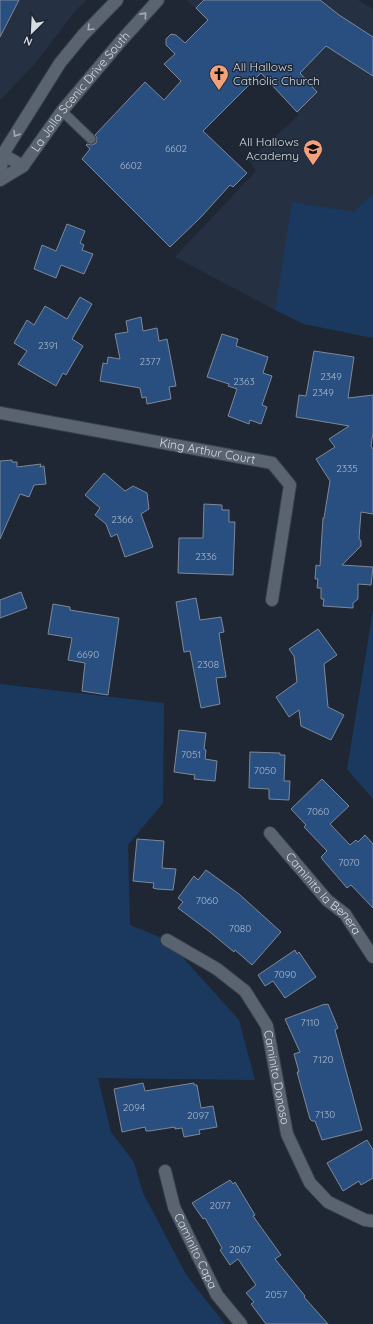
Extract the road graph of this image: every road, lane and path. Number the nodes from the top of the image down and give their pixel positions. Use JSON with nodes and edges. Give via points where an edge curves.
{"nodes":[{"id":1,"x":117,"y":0,"type":"edge"},
{"id":2,"x":158,"y":0,"type":"edge"},
{"id":3,"x":62,"y":111,"type":"junction"},
{"id":4,"x":91,"y":139,"type":"dead end"},
{"id":5,"x":1,"y":154,"type":"edge"},
{"id":6,"x":23,"y":166,"type":"junction"},
{"id":7,"x":0,"y":176,"type":"edge"},
{"id":8,"x":0,"y":180,"type":"edge"},
{"id":9,"x":0,"y":413,"type":"edge"},
{"id":10,"x":272,"y":600,"type":"dead end"},
{"id":11,"x":270,"y":833,"type":"dead end"},
{"id":12,"x":167,"y":940,"type":"dead end"},
{"id":13,"x":373,"y":957,"type":"edge"},
{"id":14,"x":165,"y":1171,"type":"dead end"},
{"id":15,"x":373,"y":1221,"type":"edge"},
{"id":16,"x":241,"y":1324,"type":"edge"}],
"edges":[{"from":1,"to":5,"type":"street","name":"La Jolla Scenic Drive South","one_way":true,"via":[[83,35],[60,64]]},
{"from":3,"to":2,"type":"street","name":"La Jolla Scenic Drive South","one_way":true},
{"from":3,"to":4,"type":"lane"},
{"from":3,"to":6,"type":"street","name":"La Jolla Scenic Drive South"},
{"from":5,"to":6,"type":"street"},
{"from":5,"to":7,"type":"street","name":"La Jolla Scenic Drive South"},
{"from":6,"to":8,"type":"street","name":"La Jolla Scenic Drive South"},
{"from":9,"to":10,"type":"street","name":"King Arthur Court","via":[[272,463],[290,485]]},
{"from":11,"to":13,"type":"street","name":"Caminito la Benera","via":[[328,900],[345,914]]},
{"from":12,"to":15,"type":"street","name":"Caminito Donoso","via":[[217,969],[245,991],[267,1026],[287,1134],[310,1183],[328,1202],[365,1220]]},
{"from":14,"to":16,"type":"street","name":"Caminito Capa","via":[[174,1207],[216,1295]]}]}
